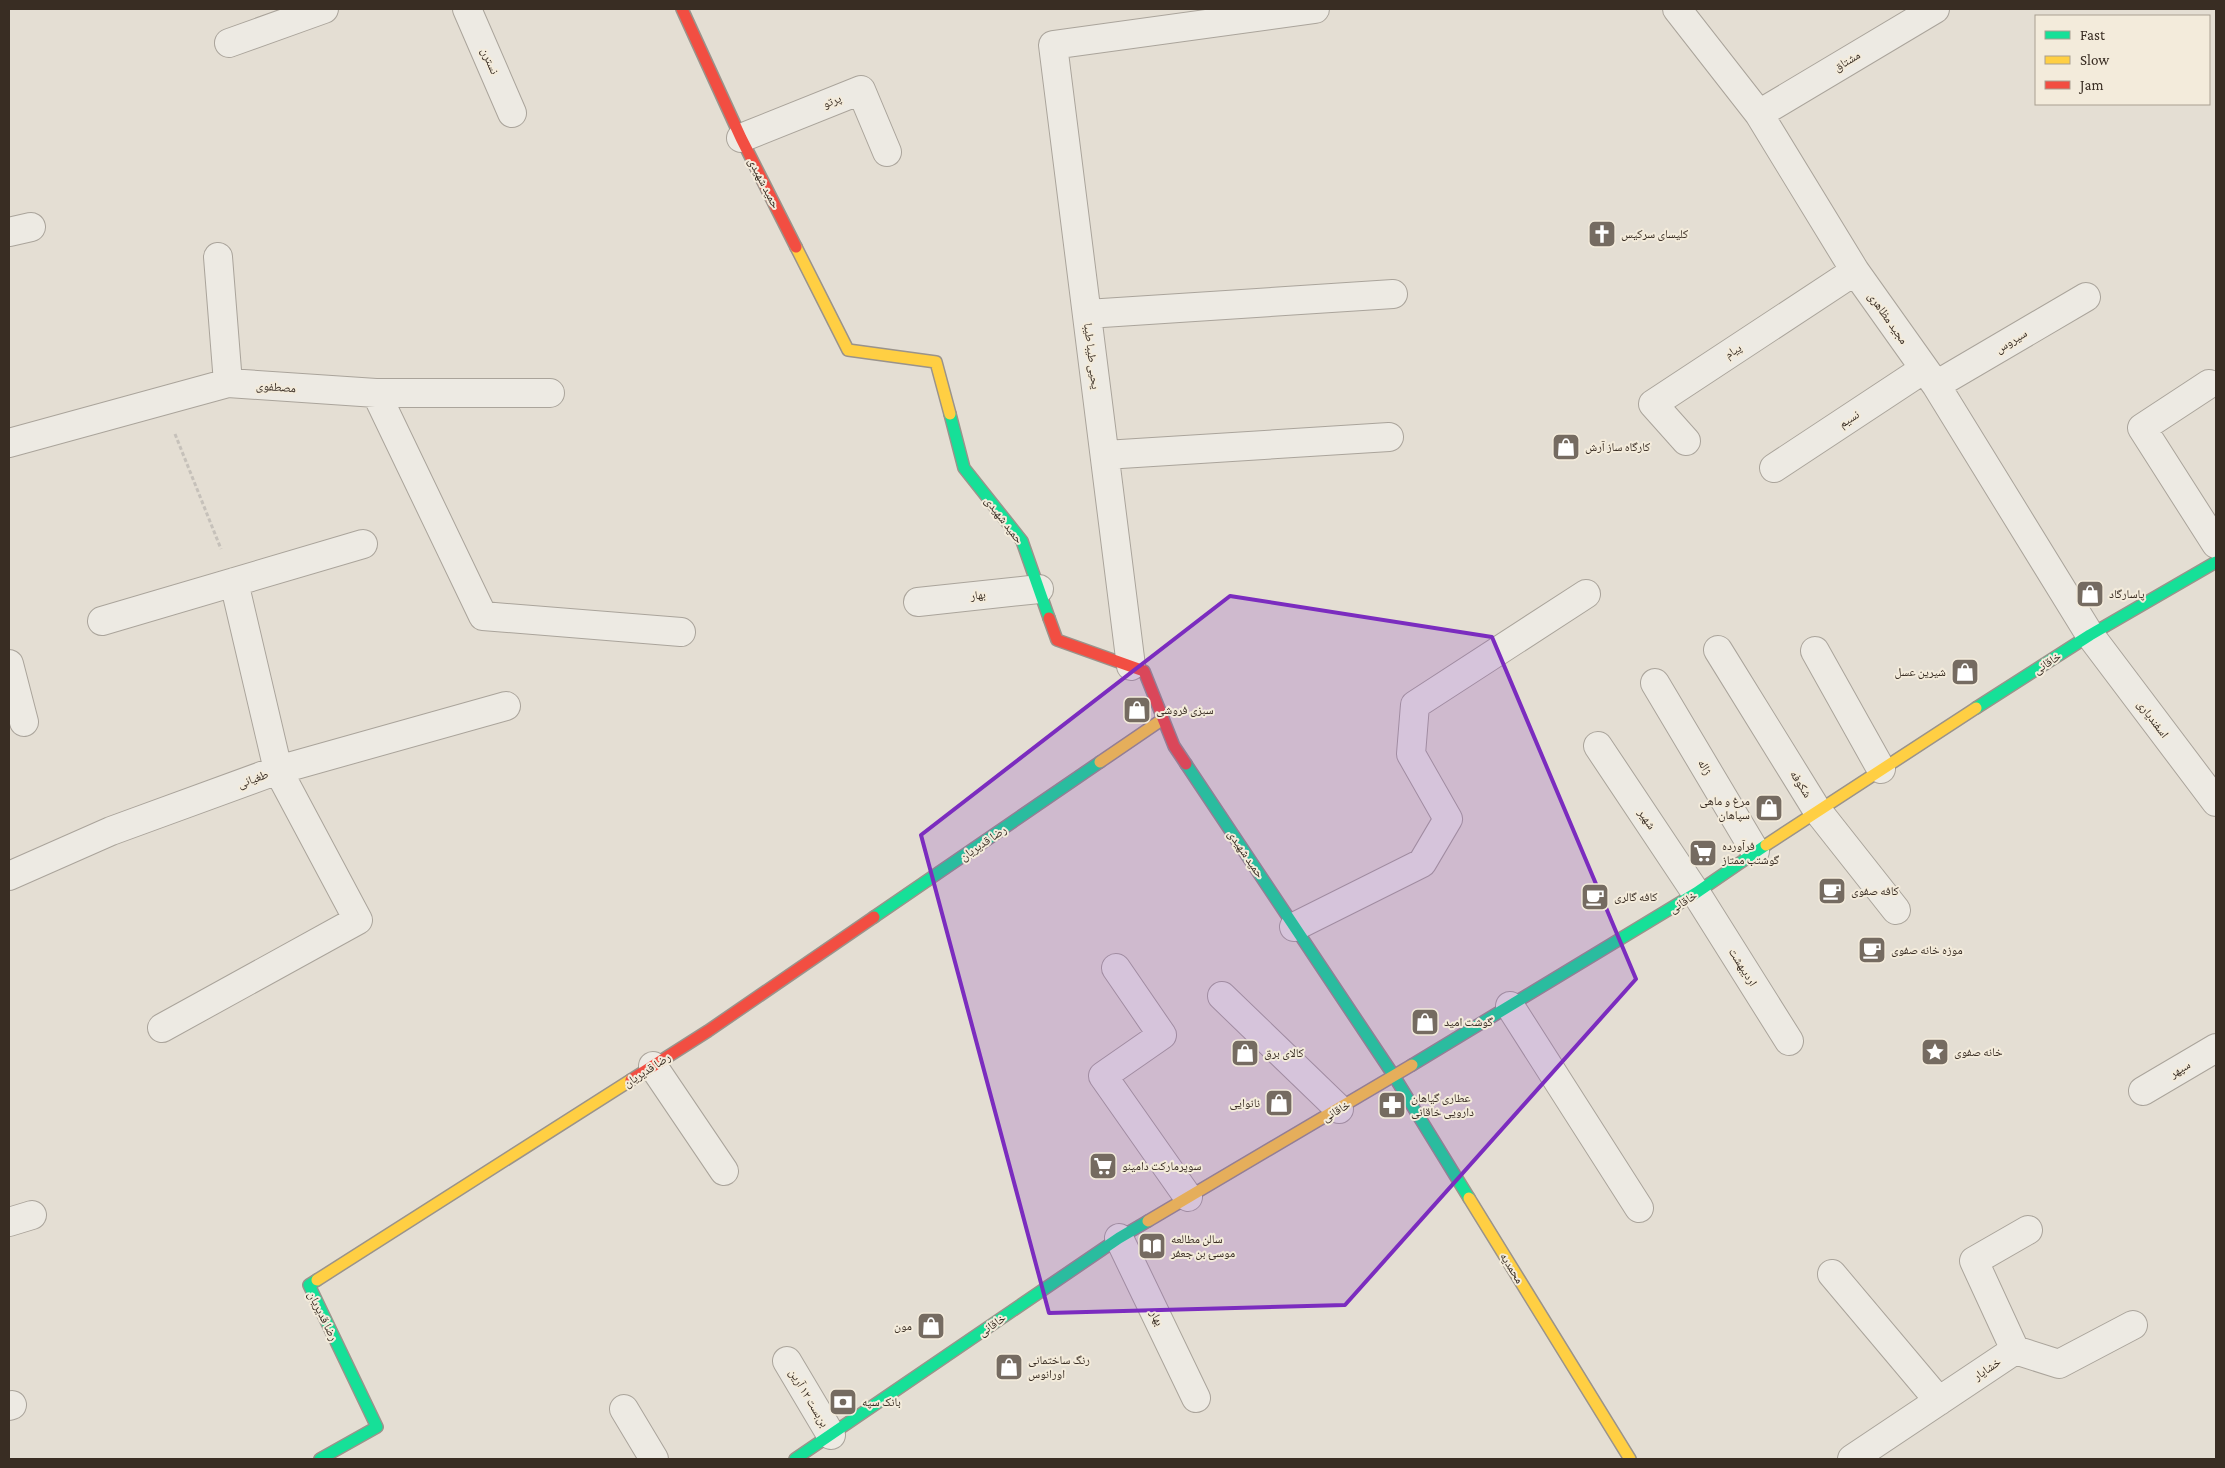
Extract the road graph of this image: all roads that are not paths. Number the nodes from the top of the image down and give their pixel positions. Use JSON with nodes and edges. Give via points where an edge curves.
{"nodes":[{"id":1,"x":324,"y":9,"type":"edge"},
{"id":2,"x":467,"y":9,"type":"edge"},
{"id":3,"x":682,"y":9,"type":"edge"},
{"id":4,"x":1315,"y":9,"type":"edge"},
{"id":5,"x":1677,"y":9,"type":"edge"},
{"id":6,"x":1936,"y":9,"type":"edge"},
{"id":7,"x":229,"y":43,"type":"dead end"},
{"id":8,"x":512,"y":113,"type":"dead end"},
{"id":9,"x":1759,"y":114,"type":"junction"},
{"id":10,"x":741,"y":138,"type":"junction"},
{"id":11,"x":887,"y":152,"type":"dead end"},
{"id":12,"x":218,"y":257,"type":"dead end"},
{"id":13,"x":1855,"y":271,"type":"junction"},
{"id":14,"x":1393,"y":294,"type":"dead end"},
{"id":15,"x":2086,"y":297,"type":"dead end"},
{"id":16,"x":1087,"y":314,"type":"junction"},
{"id":17,"x":1930,"y":377,"type":"junction"},
{"id":18,"x":228,"y":383,"type":"junction"},
{"id":19,"x":2209,"y":384,"type":"dead end"},
{"id":20,"x":376,"y":393,"type":"junction"},
{"id":21,"x":550,"y":393,"type":"dead end"},
{"id":22,"x":1389,"y":437,"type":"dead end"},
{"id":23,"x":1686,"y":441,"type":"dead end"},
{"id":24,"x":9,"y":443,"type":"edge"},
{"id":25,"x":1105,"y":455,"type":"junction"},
{"id":26,"x":1774,"y":468,"type":"dead end"},
{"id":27,"x":363,"y":544,"type":"dead end"},
{"id":28,"x":2216,"y":544,"type":"edge"},
{"id":29,"x":2216,"y":562,"type":"edge"},
{"id":30,"x":234,"y":582,"type":"junction"},
{"id":31,"x":1039,"y":589,"type":"junction"},
{"id":32,"x":1586,"y":594,"type":"dead end"},
{"id":33,"x":918,"y":602,"type":"dead end"},
{"id":34,"x":102,"y":621,"type":"dead end"},
{"id":35,"x":681,"y":632,"type":"dead end"},
{"id":36,"x":2090,"y":635,"type":"junction"},
{"id":37,"x":1718,"y":650,"type":"dead end"},
{"id":38,"x":1815,"y":651,"type":"dead end"},
{"id":39,"x":9,"y":664,"type":"edge"},
{"id":40,"x":1132,"y":666,"type":"junction"},
{"id":41,"x":1655,"y":683,"type":"dead end"},
{"id":42,"x":506,"y":706,"type":"dead end"},
{"id":43,"x":1163,"y":719,"type":"junction"},
{"id":44,"x":24,"y":722,"type":"dead end"},
{"id":45,"x":1598,"y":746,"type":"dead end"},
{"id":46,"x":1881,"y":769,"type":"junction"},
{"id":47,"x":278,"y":770,"type":"junction"},
{"id":48,"x":2216,"y":802,"type":"edge"},
{"id":49,"x":1817,"y":810,"type":"junction"},
{"id":50,"x":1755,"y":851,"type":"junction"},
{"id":51,"x":9,"y":876,"type":"edge"},
{"id":52,"x":1696,"y":893,"type":"junction"},
{"id":53,"x":1896,"y":910,"type":"dead end"},
{"id":54,"x":1294,"y":926,"type":"junction"},
{"id":55,"x":1116,"y":968,"type":"dead end"},
{"id":56,"x":1222,"y":996,"type":"dead end"},
{"id":57,"x":1510,"y":1006,"type":"junction"},
{"id":58,"x":162,"y":1028,"type":"dead end"},
{"id":59,"x":1789,"y":1040,"type":"dead end"},
{"id":60,"x":2216,"y":1048,"type":"edge"},
{"id":61,"x":653,"y":1066,"type":"junction"},
{"id":62,"x":1394,"y":1076,"type":"junction"},
{"id":63,"x":2143,"y":1091,"type":"dead end"},
{"id":64,"x":1340,"y":1108,"type":"junction"},
{"id":65,"x":724,"y":1171,"type":"dead end"},
{"id":66,"x":1188,"y":1197,"type":"junction"},
{"id":67,"x":1639,"y":1208,"type":"dead end"},
{"id":68,"x":2028,"y":1230,"type":"dead end"},
{"id":69,"x":1119,"y":1238,"type":"junction"},
{"id":70,"x":1832,"y":1274,"type":"dead end"},
{"id":71,"x":2133,"y":1325,"type":"dead end"},
{"id":72,"x":2015,"y":1350,"type":"junction"},
{"id":73,"x":787,"y":1361,"type":"dead end"},
{"id":74,"x":1196,"y":1398,"type":"dead end"},
{"id":75,"x":1939,"y":1401,"type":"junction"},
{"id":76,"x":624,"y":1409,"type":"dead end"},
{"id":77,"x":831,"y":1435,"type":"junction"},
{"id":78,"x":1627,"y":1458,"type":"edge"},
{"id":79,"x":320,"y":1459,"type":"edge"},
{"id":80,"x":654,"y":1459,"type":"edge"},
{"id":81,"x":795,"y":1459,"type":"edge"},
{"id":82,"x":1852,"y":1459,"type":"edge"}],
"edges":[{"from":1,"to":7,"type":"street"},
{"from":2,"to":8,"type":"street","name":"نسترن"},
{"from":3,"to":10,"type":"street","name":"حمید شهیدی"},
{"from":4,"to":16,"type":"street","name":"یحیی طیبا طیبا","via":[[1053,45]]},
{"from":5,"to":9,"type":"street","name":"مجید مظاهری"},
{"from":6,"to":9,"type":"street","name":"مشتاق"},
{"from":9,"to":13,"type":"street","name":"مجید مظاهری"},
{"from":10,"to":11,"type":"street","name":"پرتو","via":[[861,90]]},
{"from":10,"to":31,"type":"street","name":"حمید شهیدی","via":[[848,350],[936,362],[964,468],[1022,541]]},
{"from":12,"to":18,"type":"street"},
{"from":13,"to":17,"type":"street","name":"مجید مظاهری"},
{"from":13,"to":23,"type":"street","name":"پیام","via":[[1652,404]]},
{"from":14,"to":16,"type":"street"},
{"from":15,"to":17,"type":"street","name":"سیروس"},
{"from":16,"to":25,"type":"street","name":"یحیی طیبا طیبا"},
{"from":17,"to":26,"type":"street","name":"نسیم"},
{"from":17,"to":36,"type":"street","name":"مجید مظاهری"},
{"from":18,"to":20,"type":"street","name":"مصطفوی"},
{"from":18,"to":24,"type":"street","name":"مصطفوی"},
{"from":19,"to":28,"type":"street","via":[[2142,428]]},
{"from":20,"to":21,"type":"street","name":"مصطفوی"},
{"from":20,"to":35,"type":"street","via":[[483,616]]},
{"from":22,"to":25,"type":"street"},
{"from":25,"to":40,"type":"street","name":"یحیی طیبا طیبا"},
{"from":27,"to":30,"type":"street"},
{"from":29,"to":36,"type":"street","name":"خاقانی"},
{"from":30,"to":34,"type":"street"},
{"from":30,"to":47,"type":"street"},
{"from":31,"to":33,"type":"street","name":"بهار"},
{"from":31,"to":40,"type":"street","name":"حمید شهیدی","via":[[1058,640]]},
{"from":32,"to":54,"type":"street","via":[[1415,705],[1411,754],[1448,819],[1422,863]]},
{"from":36,"to":46,"type":"street","name":"خاقانی"},
{"from":36,"to":48,"type":"street","name":"اسفندیاری"},
{"from":37,"to":49,"type":"street","name":"شکوفه"},
{"from":38,"to":46,"type":"street"},
{"from":39,"to":44,"type":"street"},
{"from":40,"to":43,"type":"street","name":"حمید شهیدی","via":[[1144,671]]},
{"from":41,"to":50,"type":"street","name":"ژاله"},
{"from":42,"to":47,"type":"street","name":"طغیانی"},
{"from":43,"to":54,"type":"street","name":"حمید شهیدی","via":[[1174,746]]},
{"from":43,"to":61,"type":"street","name":"رضا قدیریان"},
{"from":45,"to":52,"type":"street","name":"شهیر"},
{"from":46,"to":49,"type":"street","name":"خاقانی"},
{"from":47,"to":51,"type":"street","name":"طغیانی","via":[[110,831]]},
{"from":47,"to":58,"type":"street","via":[[358,920]]},
{"from":49,"to":50,"type":"street","name":"خاقانی"},
{"from":49,"to":53,"type":"street","name":"شکوفه"},
{"from":50,"to":52,"type":"street","name":"خاقانی"},
{"from":52,"to":57,"type":"street","name":"خاقانی"},
{"from":52,"to":59,"type":"street","name":"اردیبهشت"},
{"from":54,"to":62,"type":"street","name":"حمید شهیدی"},
{"from":55,"to":66,"type":"street","via":[[1162,1035],[1103,1076]]},
{"from":56,"to":64,"type":"street"},
{"from":57,"to":62,"type":"street","name":"خاقانی"},
{"from":57,"to":67,"type":"street"},
{"from":60,"to":63,"type":"street","name":"سپهر"},
{"from":61,"to":65,"type":"street"},
{"from":61,"to":79,"type":"street","name":"رضا قدیریان","via":[[309,1285],[377,1427]]},
{"from":62,"to":64,"type":"street","name":"خاقانی"},
{"from":62,"to":78,"type":"street","name":"محمدیه"},
{"from":64,"to":66,"type":"street","name":"خاقانی"},
{"from":66,"to":69,"type":"street","name":"خاقانی"},
{"from":68,"to":72,"type":"street","via":[[1974,1261]]},
{"from":69,"to":74,"type":"street","name":"بهار"},
{"from":69,"to":77,"type":"street","name":"خاقانی"},
{"from":70,"to":75,"type":"street"},
{"from":71,"to":72,"type":"street","name":"خشایار","via":[[2059,1364]]},
{"from":72,"to":75,"type":"street","name":"خشایار"},
{"from":73,"to":77,"type":"street","name":"بن‌بست ۱۲ آرین"},
{"from":75,"to":82,"type":"street","name":"خشایار"},
{"from":76,"to":80,"type":"street"},
{"from":77,"to":81,"type":"street","name":"خاقانی"}]}
